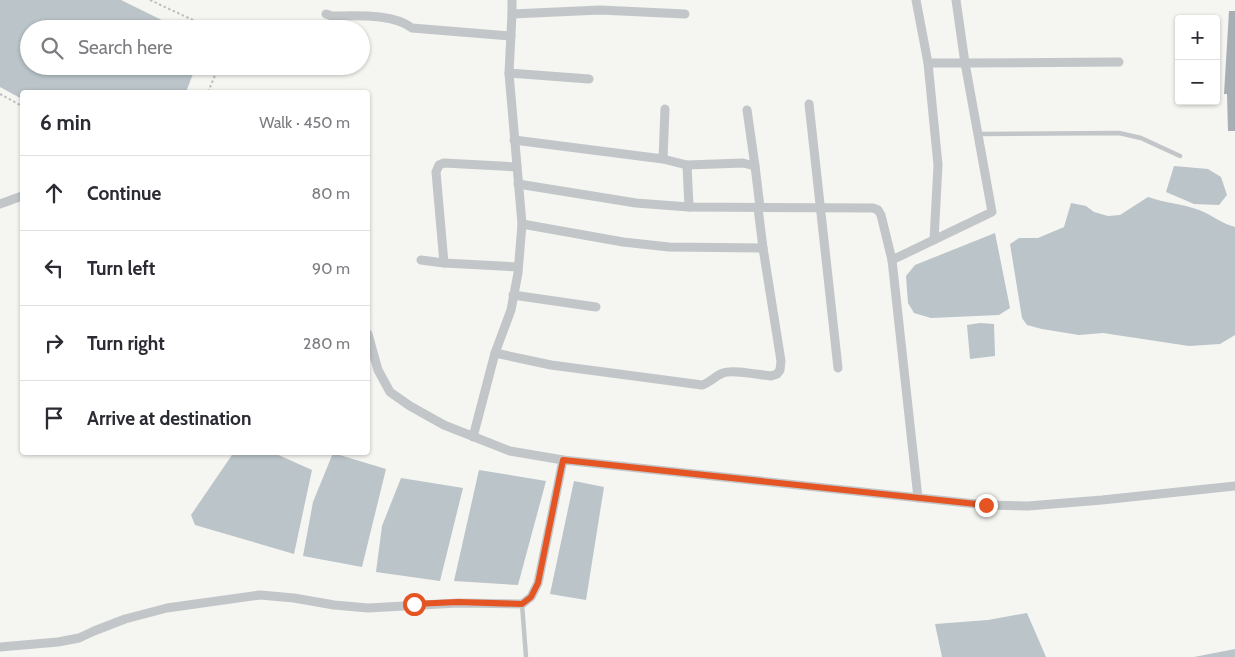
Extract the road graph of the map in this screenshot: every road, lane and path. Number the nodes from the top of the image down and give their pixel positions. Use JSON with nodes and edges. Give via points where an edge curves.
{"nodes":[{"id":1,"x":150,"y":0,"type":"edge"},
{"id":2,"x":512,"y":0,"type":"edge"},
{"id":3,"x":916,"y":0,"type":"edge"},
{"id":4,"x":956,"y":0,"type":"edge"},
{"id":5,"x":326,"y":14,"type":"dead end"},
{"id":6,"x":512,"y":14,"type":"junction"},
{"id":7,"x":685,"y":14,"type":"dead end"},
{"id":8,"x":193,"y":20,"type":"edge"},
{"id":9,"x":512,"y":36,"type":"junction"},
{"id":10,"x":1119,"y":62,"type":"dead end"},
{"id":11,"x":928,"y":63,"type":"junction"},
{"id":12,"x":965,"y":63,"type":"junction"},
{"id":13,"x":509,"y":73,"type":"junction"},
{"id":14,"x":215,"y":75,"type":"edge"},
{"id":15,"x":589,"y":79,"type":"dead end"},
{"id":16,"x":209,"y":90,"type":"edge"},
{"id":17,"x":0,"y":94,"type":"edge"},
{"id":18,"x":809,"y":104,"type":"dead end"},
{"id":19,"x":20,"y":105,"type":"edge"},
{"id":20,"x":665,"y":109,"type":"dead end"},
{"id":21,"x":747,"y":110,"type":"dead end"},
{"id":22,"x":978,"y":134,"type":"junction"},
{"id":23,"x":514,"y":140,"type":"junction"},
{"id":24,"x":1180,"y":156,"type":"dead end"},
{"id":25,"x":663,"y":159,"type":"junction"},
{"id":26,"x":688,"y":165,"type":"junction"},
{"id":27,"x":755,"y":166,"type":"junction"},
{"id":28,"x":517,"y":168,"type":"junction"},
{"id":29,"x":518,"y":184,"type":"junction"},
{"id":30,"x":20,"y":197,"type":"edge"},
{"id":31,"x":0,"y":204,"type":"edge"},
{"id":32,"x":689,"y":207,"type":"junction"},
{"id":33,"x":759,"y":207,"type":"junction"},
{"id":34,"x":821,"y":208,"type":"junction"},
{"id":35,"x":522,"y":224,"type":"junction"},
{"id":36,"x":934,"y":240,"type":"junction"},
{"id":37,"x":763,"y":248,"type":"junction"},
{"id":38,"x":421,"y":260,"type":"dead end"},
{"id":39,"x":892,"y":260,"type":"junction"},
{"id":40,"x":444,"y":263,"type":"junction"},
{"id":41,"x":518,"y":267,"type":"junction"},
{"id":42,"x":513,"y":295,"type":"junction"},
{"id":43,"x":596,"y":308,"type":"dead end"},
{"id":44,"x":370,"y":341,"type":"edge"},
{"id":45,"x":495,"y":352,"type":"junction"},
{"id":46,"x":838,"y":368,"type":"dead end"},
{"id":47,"x":473,"y":437,"type":"junction"},
{"id":48,"x":563,"y":460,"type":"junction"},
{"id":49,"x":1235,"y":486,"type":"edge"},
{"id":50,"x":918,"y":498,"type":"junction"},
{"id":51,"x":522,"y":604,"type":"junction"},
{"id":52,"x":0,"y":647,"type":"edge"},
{"id":53,"x":526,"y":657,"type":"edge"}],
"edges":[{"from":1,"to":8,"type":"path"},
{"from":2,"to":6,"type":"street"},
{"from":3,"to":11,"type":"street"},
{"from":4,"to":12,"type":"street"},
{"from":5,"to":9,"type":"street","via":[[381,17],[406,23],[412,28]]},
{"from":6,"to":7,"type":"street","via":[[600,10]]},
{"from":6,"to":9,"type":"street"},
{"from":9,"to":13,"type":"street"},
{"from":10,"to":12,"type":"street"},
{"from":11,"to":12,"type":"street"},
{"from":11,"to":36,"type":"street","via":[[938,165]]},
{"from":12,"to":22,"type":"street"},
{"from":13,"to":15,"type":"street"},
{"from":13,"to":23,"type":"street"},
{"from":14,"to":16,"type":"path"},
{"from":17,"to":19,"type":"path"},
{"from":18,"to":34,"type":"street"},
{"from":20,"to":25,"type":"street"},
{"from":21,"to":27,"type":"street"},
{"from":22,"to":24,"type":"lane","via":[[1119,133],[1141,138]]},
{"from":22,"to":36,"type":"street","via":[[992,212]]},
{"from":23,"to":25,"type":"street"},
{"from":23,"to":28,"type":"street"},
{"from":25,"to":26,"type":"street"},
{"from":26,"to":27,"type":"street","via":[[743,163]]},
{"from":26,"to":32,"type":"street"},
{"from":27,"to":33,"type":"street"},
{"from":28,"to":29,"type":"street"},
{"from":28,"to":40,"type":"street","via":[[439,165],[436,172]]},
{"from":29,"to":32,"type":"street","via":[[636,203]]},
{"from":29,"to":35,"type":"street"},
{"from":30,"to":31,"type":"street"},
{"from":32,"to":33,"type":"street"},
{"from":33,"to":34,"type":"street"},
{"from":33,"to":37,"type":"street"},
{"from":34,"to":39,"type":"street","via":[[878,210]]},
{"from":34,"to":46,"type":"street"},
{"from":35,"to":37,"type":"street","via":[[669,247]]},
{"from":35,"to":41,"type":"street"},
{"from":36,"to":39,"type":"street"},
{"from":37,"to":45,"type":"street","via":[[781,361],[778,374],[729,372],[702,384],[551,365]]},
{"from":38,"to":40,"type":"street"},
{"from":39,"to":50,"type":"street"},
{"from":40,"to":41,"type":"street"},
{"from":41,"to":42,"type":"street"},
{"from":42,"to":43,"type":"street"},
{"from":42,"to":45,"type":"street","via":[[511,310]]},
{"from":44,"to":47,"type":"street","via":[[378,370],[390,392],[444,425]]},
{"from":45,"to":47,"type":"street"},
{"from":47,"to":48,"type":"street","via":[[510,451]]},
{"from":48,"to":50,"type":"street"},
{"from":48,"to":51,"type":"street","via":[[538,583],[531,597]]},
{"from":49,"to":50,"type":"street","via":[[1028,506]]},
{"from":51,"to":52,"type":"street","via":[[458,602],[368,608],[260,595],[167,608],[126,619],[79,638]]},
{"from":51,"to":53,"type":"lane"}]}
